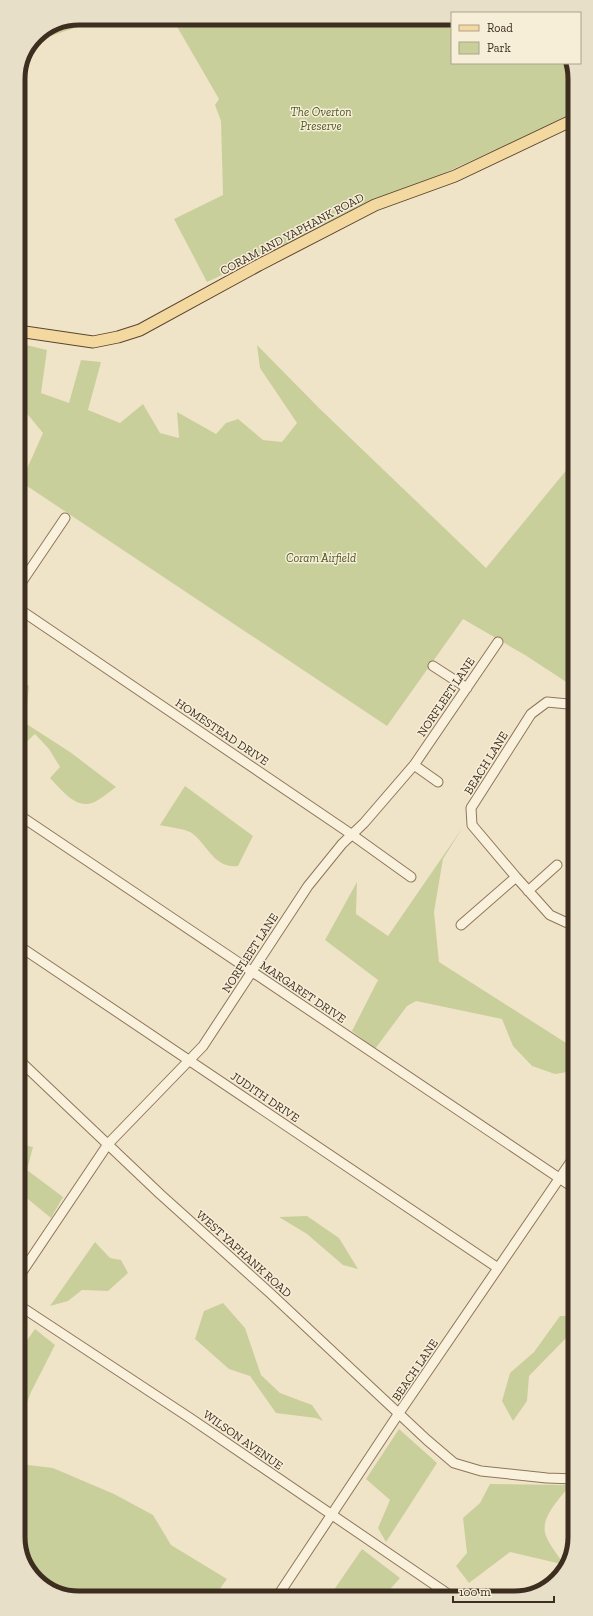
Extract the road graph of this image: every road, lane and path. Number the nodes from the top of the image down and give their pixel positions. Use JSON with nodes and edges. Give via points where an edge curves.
{"nodes":[{"id":1,"x":568,"y":122,"type":"edge"},
{"id":2,"x":25,"y":332,"type":"edge"},
{"id":3,"x":65,"y":518,"type":"dead end"},
{"id":4,"x":25,"y":577,"type":"edge"},
{"id":5,"x":25,"y":613,"type":"edge"},
{"id":6,"x":498,"y":642,"type":"dead end"},
{"id":7,"x":433,"y":666,"type":"dead end"},
{"id":8,"x":466,"y":688,"type":"junction"},
{"id":9,"x":568,"y":704,"type":"edge"},
{"id":10,"x":414,"y":765,"type":"junction"},
{"id":11,"x":438,"y":782,"type":"dead end"},
{"id":12,"x":25,"y":819,"type":"edge"},
{"id":13,"x":351,"y":834,"type":"junction"},
{"id":14,"x":557,"y":865,"type":"dead end"},
{"id":15,"x":411,"y":877,"type":"dead end"},
{"id":16,"x":516,"y":877,"type":"junction"},
{"id":17,"x":528,"y":891,"type":"junction"},
{"id":18,"x":568,"y":923,"type":"edge"},
{"id":19,"x":461,"y":925,"type":"dead end"},
{"id":20,"x":25,"y":950,"type":"edge"},
{"id":21,"x":252,"y":972,"type":"junction"},
{"id":22,"x":188,"y":1060,"type":"junction"},
{"id":23,"x":25,"y":1065,"type":"edge"},
{"id":24,"x":108,"y":1144,"type":"junction"},
{"id":25,"x":568,"y":1166,"type":"edge"},
{"id":26,"x":559,"y":1179,"type":"junction"},
{"id":27,"x":568,"y":1184,"type":"edge"},
{"id":28,"x":25,"y":1268,"type":"edge"},
{"id":29,"x":498,"y":1268,"type":"junction"},
{"id":30,"x":25,"y":1309,"type":"edge"},
{"id":31,"x":399,"y":1413,"type":"junction"},
{"id":32,"x":568,"y":1479,"type":"edge"},
{"id":33,"x":332,"y":1516,"type":"junction"},
{"id":34,"x":281,"y":1591,"type":"edge"},
{"id":35,"x":444,"y":1591,"type":"edge"}],
"edges":[{"from":1,"to":2,"type":"main road","name":"CORAM AND YAPHANK ROAD","via":[[455,176],[363,211],[259,264],[140,330],[93,342]]},
{"from":3,"to":4,"type":"street"},
{"from":5,"to":13,"type":"street","name":"HOMESTEAD DRIVE"},
{"from":6,"to":8,"type":"street","name":"NORFLEET LANE"},
{"from":7,"to":8,"type":"street"},
{"from":8,"to":10,"type":"street","name":"NORFLEET LANE"},
{"from":9,"to":16,"type":"street","name":"BEACH LANE","via":[[547,702],[531,714],[471,808],[472,825]]},
{"from":10,"to":11,"type":"street"},
{"from":10,"to":13,"type":"street","name":"NORFLEET LANE","via":[[364,823]]},
{"from":12,"to":21,"type":"street","name":"MARGARET DRIVE"},
{"from":13,"to":15,"type":"street","name":"HOMESTEAD DRIVE"},
{"from":13,"to":21,"type":"street","name":"NORFLEET LANE","via":[[308,886]]},
{"from":14,"to":17,"type":"street"},
{"from":16,"to":17,"type":"street","name":"BEACH LANE"},
{"from":16,"to":19,"type":"street"},
{"from":17,"to":18,"type":"street","name":"BEACH LANE","via":[[550,915]]},
{"from":20,"to":22,"type":"street","name":"JUDITH DRIVE"},
{"from":21,"to":22,"type":"street","name":"NORFLEET LANE","via":[[203,1046]]},
{"from":21,"to":26,"type":"street","name":"MARGARET DRIVE"},
{"from":22,"to":24,"type":"street","name":"NORFLEET LANE"},
{"from":22,"to":29,"type":"street","name":"JUDITH DRIVE"},
{"from":23,"to":24,"type":"street","name":"WEST YAPHANK ROAD"},
{"from":24,"to":28,"type":"street","name":"NORFLEET LANE"},
{"from":24,"to":31,"type":"street","name":"WEST YAPHANK ROAD"},
{"from":25,"to":26,"type":"street","name":"BEACH LANE"},
{"from":26,"to":27,"type":"street","name":"MARGARET DRIVE"},
{"from":26,"to":29,"type":"street","name":"BEACH LANE"},
{"from":29,"to":31,"type":"street","name":"BEACH LANE"},
{"from":30,"to":33,"type":"street","name":"WILSON AVENUE"},
{"from":31,"to":32,"type":"street","name":"WEST YAPHANK ROAD","via":[[454,1463],[481,1471]]},
{"from":31,"to":33,"type":"street","name":"BEACH LANE"},
{"from":33,"to":34,"type":"street","name":"BEACH LANE"},
{"from":33,"to":35,"type":"street","name":"WILSON AVENUE"}]}
